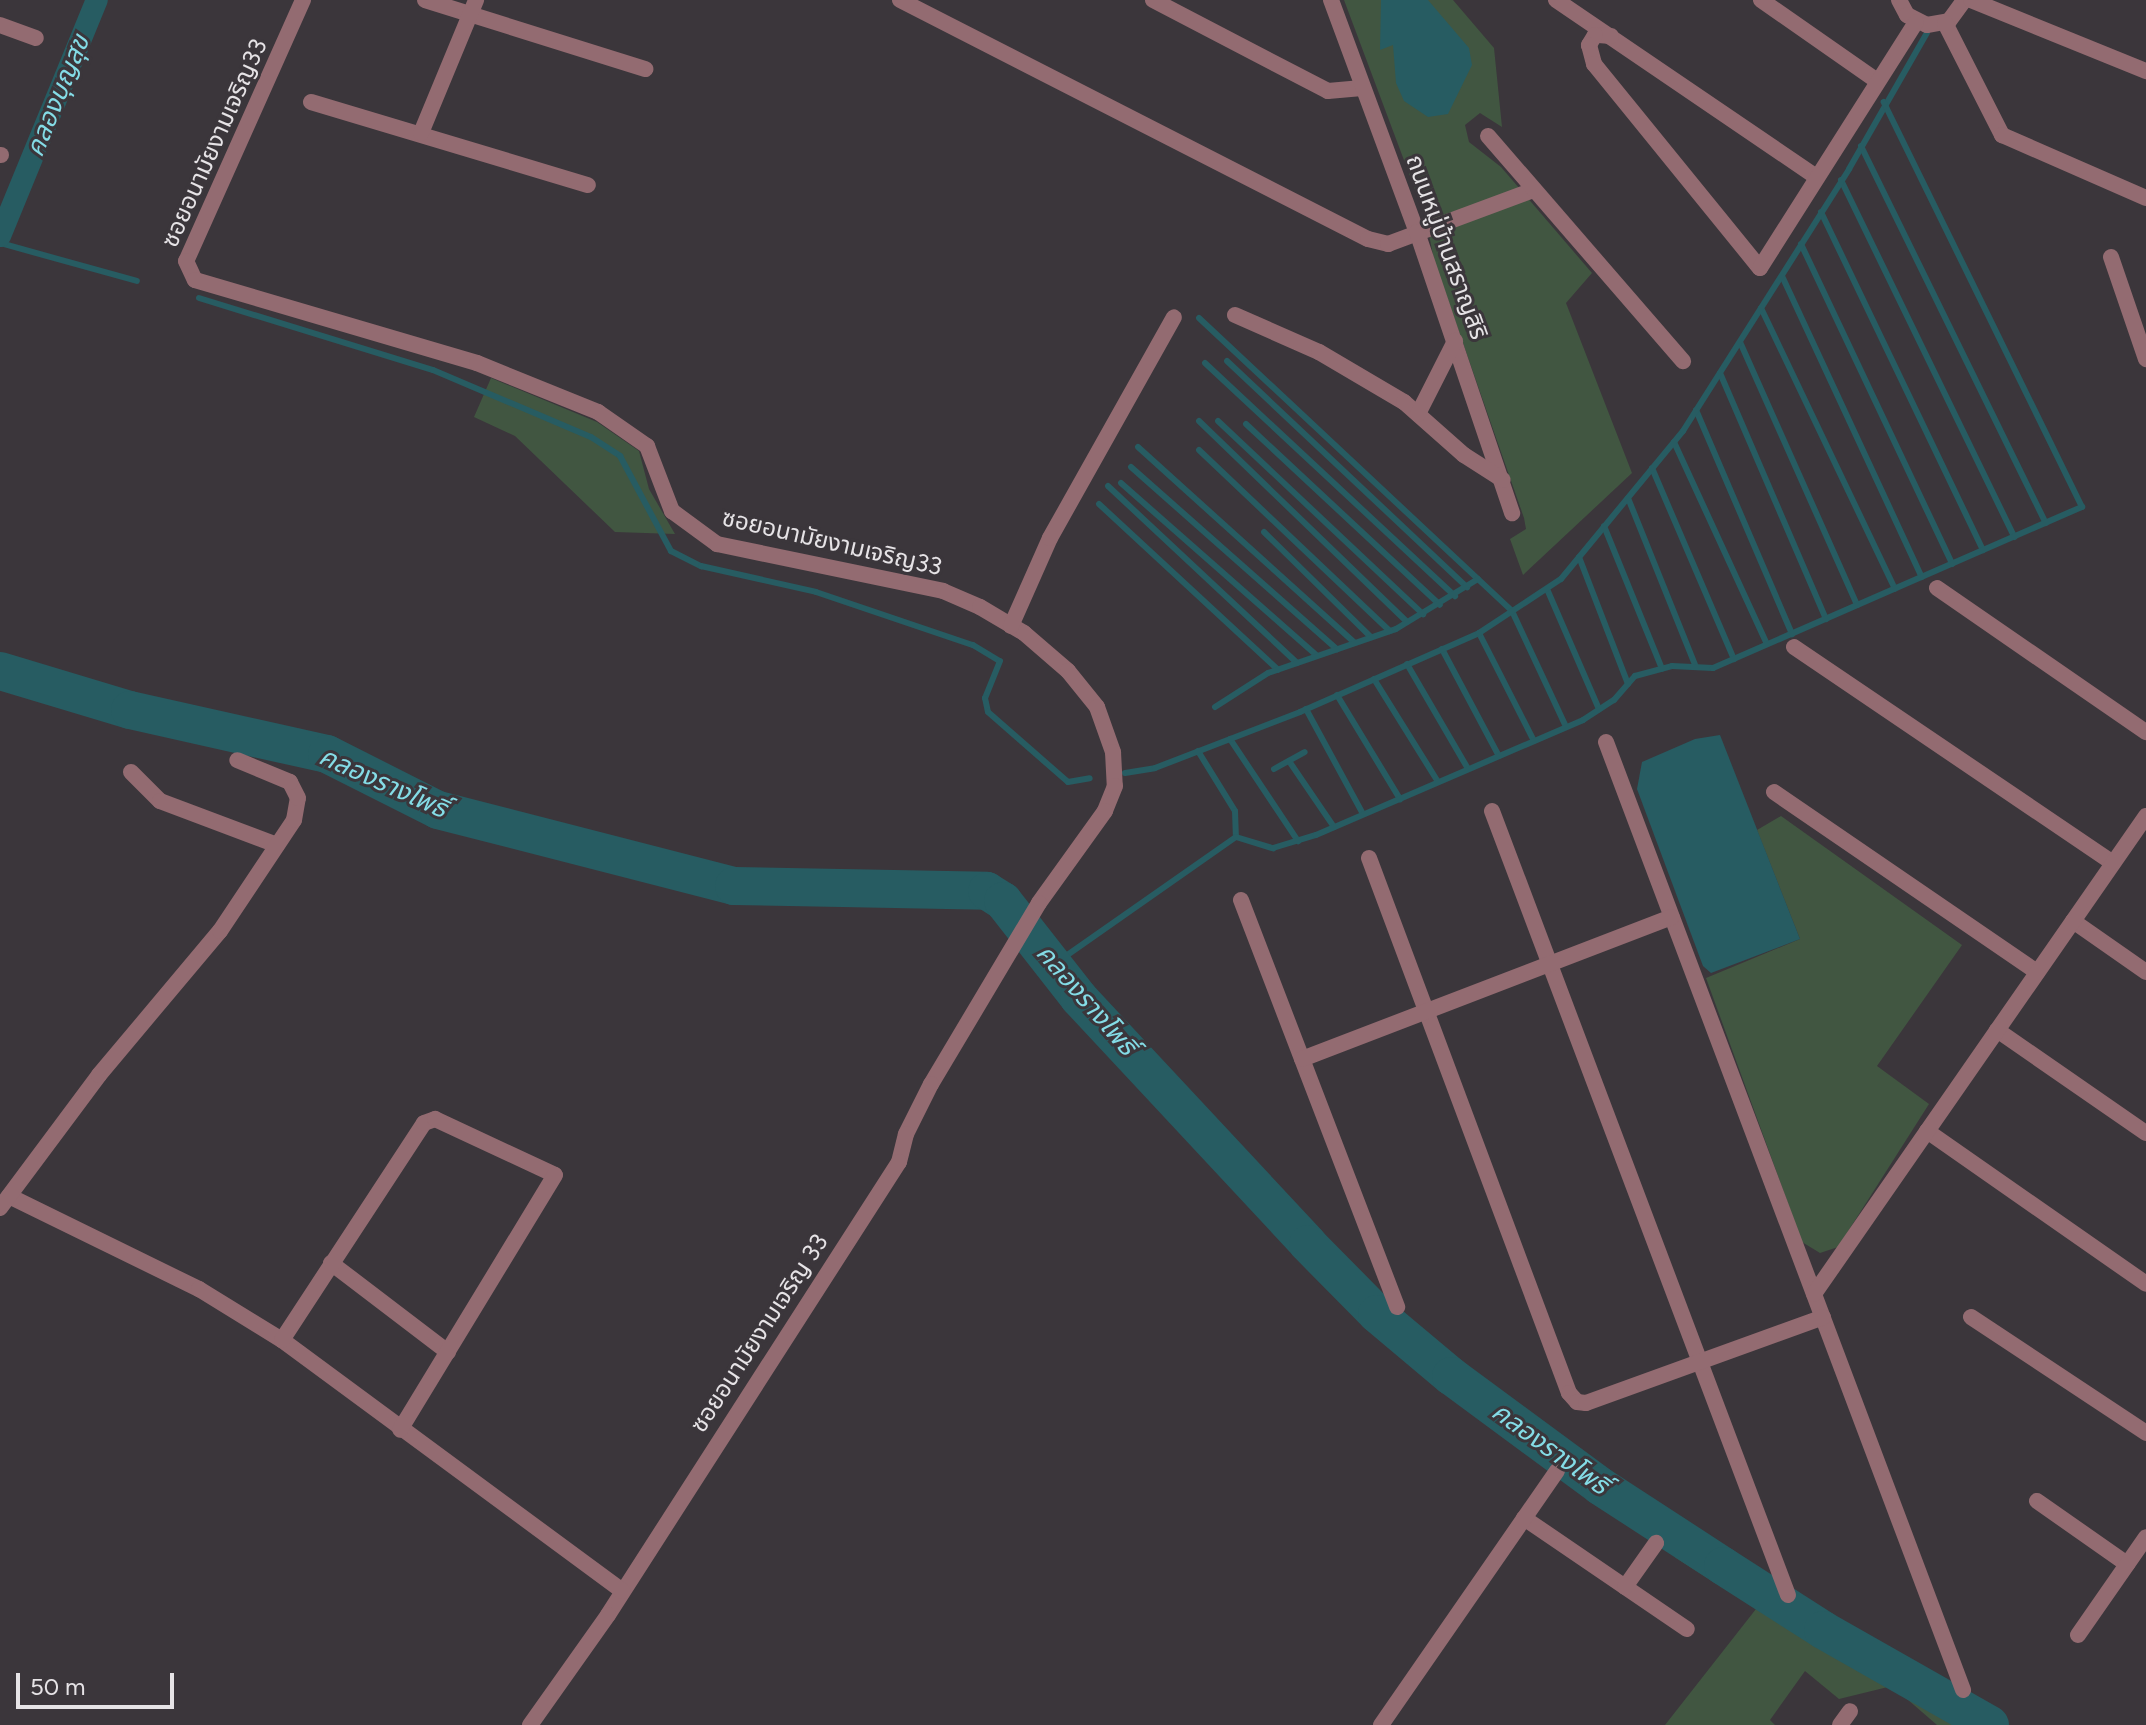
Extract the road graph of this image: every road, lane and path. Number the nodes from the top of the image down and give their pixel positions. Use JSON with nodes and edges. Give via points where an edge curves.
{"nodes":[{"id":1,"x":303,"y":0,"type":"edge"},
{"id":2,"x":425,"y":0,"type":"edge"},
{"id":3,"x":900,"y":0,"type":"edge"},
{"id":4,"x":1153,"y":0,"type":"edge"},
{"id":5,"x":1331,"y":0,"type":"edge"},
{"id":6,"x":1556,"y":0,"type":"edge"},
{"id":7,"x":1761,"y":0,"type":"edge"},
{"id":8,"x":1899,"y":0,"type":"edge"},
{"id":9,"x":1964,"y":0,"type":"edge"},
{"id":10,"x":1971,"y":0,"type":"edge"},
{"id":11,"x":473,"y":6,"type":"edge"},
{"id":12,"x":1916,"y":22,"type":"junction"},
{"id":13,"x":1945,"y":23,"type":"junction"},
{"id":14,"x":0,"y":25,"type":"edge"},
{"id":15,"x":1611,"y":36,"type":"junction"},
{"id":16,"x":36,"y":38,"type":"dead end"},
{"id":17,"x":645,"y":69,"type":"dead end"},
{"id":18,"x":2146,"y":71,"type":"edge"},
{"id":19,"x":1877,"y":81,"type":"junction"},
{"id":20,"x":1362,"y":88,"type":"junction"},
{"id":21,"x":311,"y":102,"type":"dead end"},
{"id":22,"x":421,"y":133,"type":"junction"},
{"id":23,"x":1488,"y":136,"type":"dead end"},
{"id":24,"x":1816,"y":177,"type":"junction"},
{"id":25,"x":588,"y":185,"type":"dead end"},
{"id":26,"x":1533,"y":190,"type":"junction"},
{"id":27,"x":2146,"y":198,"type":"edge"},
{"id":28,"x":1417,"y":232,"type":"junction"},
{"id":29,"x":2111,"y":257,"type":"dead end"},
{"id":30,"x":1235,"y":315,"type":"dead end"},
{"id":31,"x":1174,"y":317,"type":"dead end"},
{"id":32,"x":1455,"y":341,"type":"junction"},
{"id":33,"x":2146,"y":359,"type":"edge"},
{"id":34,"x":1683,"y":361,"type":"dead end"},
{"id":35,"x":1418,"y":414,"type":"junction"},
{"id":36,"x":1503,"y":480,"type":"junction"},
{"id":37,"x":1512,"y":513,"type":"dead end"},
{"id":38,"x":1937,"y":588,"type":"dead end"},
{"id":39,"x":1011,"y":626,"type":"junction"},
{"id":40,"x":1794,"y":647,"type":"dead end"},
{"id":41,"x":2146,"y":732,"type":"edge"},
{"id":42,"x":1606,"y":742,"type":"dead end"},
{"id":43,"x":237,"y":760,"type":"dead end"},
{"id":44,"x":131,"y":772,"type":"dead end"},
{"id":45,"x":1774,"y":792,"type":"dead end"},
{"id":46,"x":1492,"y":811,"type":"dead end"},
{"id":47,"x":2146,"y":816,"type":"edge"},
{"id":48,"x":277,"y":845,"type":"junction"},
{"id":49,"x":1369,"y":858,"type":"dead end"},
{"id":50,"x":2113,"y":863,"type":"junction"},
{"id":51,"x":1241,"y":900,"type":"dead end"},
{"id":52,"x":1672,"y":917,"type":"junction"},
{"id":53,"x":2073,"y":921,"type":"junction"},
{"id":54,"x":1007,"y":955,"type":"joint"},
{"id":55,"x":1550,"y":964,"type":"junction"},
{"id":56,"x":2037,"y":972,"type":"junction"},
{"id":57,"x":2146,"y":972,"type":"edge"},
{"id":58,"x":1426,"y":1011,"type":"junction"},
{"id":59,"x":1997,"y":1030,"type":"junction"},
{"id":60,"x":1302,"y":1059,"type":"junction"},
{"id":61,"x":1927,"y":1131,"type":"junction"},
{"id":62,"x":2146,"y":1133,"type":"edge"},
{"id":63,"x":4,"y":1202,"type":"edge"},
{"id":64,"x":331,"y":1263,"type":"junction"},
{"id":65,"x":2146,"y":1284,"type":"edge"},
{"id":66,"x":1814,"y":1294,"type":"junction"},
{"id":67,"x":1397,"y":1307,"type":"dead end"},
{"id":68,"x":1823,"y":1317,"type":"junction"},
{"id":69,"x":1971,"y":1317,"type":"dead end"},
{"id":70,"x":282,"y":1340,"type":"junction"},
{"id":71,"x":448,"y":1352,"type":"junction"},
{"id":72,"x":1700,"y":1361,"type":"junction"},
{"id":73,"x":400,"y":1430,"type":"junction"},
{"id":74,"x":2146,"y":1433,"type":"edge"},
{"id":75,"x":1557,"y":1471,"type":"dead end"},
{"id":76,"x":2037,"y":1501,"type":"dead end"},
{"id":77,"x":1524,"y":1518,"type":"junction"},
{"id":78,"x":2146,"y":1537,"type":"edge"},
{"id":79,"x":1656,"y":1543,"type":"dead end"},
{"id":80,"x":2127,"y":1564,"type":"junction"},
{"id":81,"x":1625,"y":1587,"type":"junction"},
{"id":82,"x":623,"y":1591,"type":"junction"},
{"id":83,"x":1788,"y":1595,"type":"dead end"},
{"id":84,"x":1687,"y":1629,"type":"dead end"},
{"id":85,"x":2078,"y":1635,"type":"dead end"},
{"id":86,"x":1963,"y":1690,"type":"dead end"},
{"id":87,"x":530,"y":1725,"type":"edge"},
{"id":88,"x":1381,"y":1725,"type":"edge"}],
"edges":[{"from":1,"to":39,"type":"street","name":"ซอยอนามัยงามเจริญ33","via":[[186,261],[195,280],[477,363],[598,412],[647,446],[672,511],[717,544],[943,591]]},
{"from":2,"to":11,"type":"street"},
{"from":3,"to":28,"type":"street","via":[[1368,239],[1388,244]]},
{"from":4,"to":20,"type":"street","via":[[1328,91]]},
{"from":5,"to":20,"type":"street","name":"ถนนหมู่บ้านสราญสิริ"},
{"from":6,"to":15,"type":"street"},
{"from":7,"to":19,"type":"street"},
{"from":8,"to":12,"type":"street"},
{"from":9,"to":13,"type":"street"},
{"from":10,"to":18,"type":"street"},
{"from":11,"to":17,"type":"street"},
{"from":11,"to":22,"type":"street"},
{"from":12,"to":13,"type":"street"},
{"from":12,"to":19,"type":"street"},
{"from":13,"to":27,"type":"street","via":[[2002,135]]},
{"from":14,"to":16,"type":"street"},
{"from":15,"to":24,"type":"street"},
{"from":15,"to":24,"type":"street","via":[[1595,35],[1589,45],[1594,64],[1756,266],[1765,265]]},
{"from":19,"to":24,"type":"street"},
{"from":20,"to":28,"type":"street","name":"ถนนหมู่บ้านสราญสิริ"},
{"from":21,"to":22,"type":"street"},
{"from":22,"to":25,"type":"street"},
{"from":23,"to":26,"type":"street"},
{"from":26,"to":28,"type":"street"},
{"from":26,"to":34,"type":"street"},
{"from":28,"to":32,"type":"street","name":"ถนนหมู่บ้านสราญสิริ"},
{"from":29,"to":33,"type":"street"},
{"from":30,"to":35,"type":"street","via":[[1319,352]]},
{"from":31,"to":39,"type":"street","via":[[1050,538]]},
{"from":32,"to":35,"type":"street"},
{"from":32,"to":36,"type":"street","name":"ถนนหมู่บ้านสราญสิริ"},
{"from":35,"to":36,"type":"street"},
{"from":36,"to":37,"type":"street","name":"ถนนหมู่บ้านสราญสิริ"},
{"from":38,"to":41,"type":"street"},
{"from":39,"to":54,"type":"street","name":"ซอยอนามัยงามเจริญ33","via":[[1068,671],[1097,707],[1113,752],[1115,786],[1105,811]]},
{"from":40,"to":50,"type":"street"},
{"from":42,"to":52,"type":"street"},
{"from":43,"to":48,"type":"street","via":[[297,790],[299,808]]},
{"from":44,"to":48,"type":"street","via":[[160,801]]},
{"from":45,"to":56,"type":"street"},
{"from":46,"to":55,"type":"street"},
{"from":47,"to":50,"type":"street"},
{"from":48,"to":63,"type":"street","via":[[220,931],[99,1075]]},
{"from":49,"to":58,"type":"street"},
{"from":50,"to":53,"type":"street"},
{"from":51,"to":60,"type":"street"},
{"from":52,"to":55,"type":"street"},
{"from":52,"to":66,"type":"street"},
{"from":53,"to":56,"type":"street"},
{"from":53,"to":57,"type":"street"},
{"from":54,"to":82,"type":"street","name":"ซอยอนามัยงามเจริญ 33","via":[[931,1084],[906,1134],[899,1162]]},
{"from":55,"to":58,"type":"street"},
{"from":55,"to":72,"type":"street"},
{"from":56,"to":59,"type":"street"},
{"from":58,"to":60,"type":"street"},
{"from":58,"to":72,"type":"street","via":[[1569,1393],[1586,1403]]},
{"from":59,"to":61,"type":"street"},
{"from":59,"to":62,"type":"street"},
{"from":60,"to":67,"type":"street"},
{"from":61,"to":65,"type":"street"},
{"from":61,"to":66,"type":"street"},
{"from":63,"to":70,"type":"street","via":[[199,1289]]},
{"from":64,"to":70,"type":"street"},
{"from":64,"to":71,"type":"street"},
{"from":64,"to":71,"type":"street","via":[[424,1123],[435,1119],[555,1175]]},
{"from":66,"to":68,"type":"street"},
{"from":68,"to":72,"type":"street"},
{"from":68,"to":86,"type":"street"},
{"from":69,"to":74,"type":"street"},
{"from":70,"to":73,"type":"street"},
{"from":71,"to":73,"type":"street"},
{"from":72,"to":83,"type":"street"},
{"from":73,"to":82,"type":"street"},
{"from":75,"to":77,"type":"street"},
{"from":76,"to":80,"type":"street"},
{"from":77,"to":81,"type":"street"},
{"from":77,"to":88,"type":"street"},
{"from":78,"to":80,"type":"street"},
{"from":79,"to":81,"type":"street"},
{"from":80,"to":85,"type":"street"},
{"from":81,"to":84,"type":"street"},
{"from":82,"to":87,"type":"street","name":"ซอยอนามัยงามเจริญ 33"}]}
